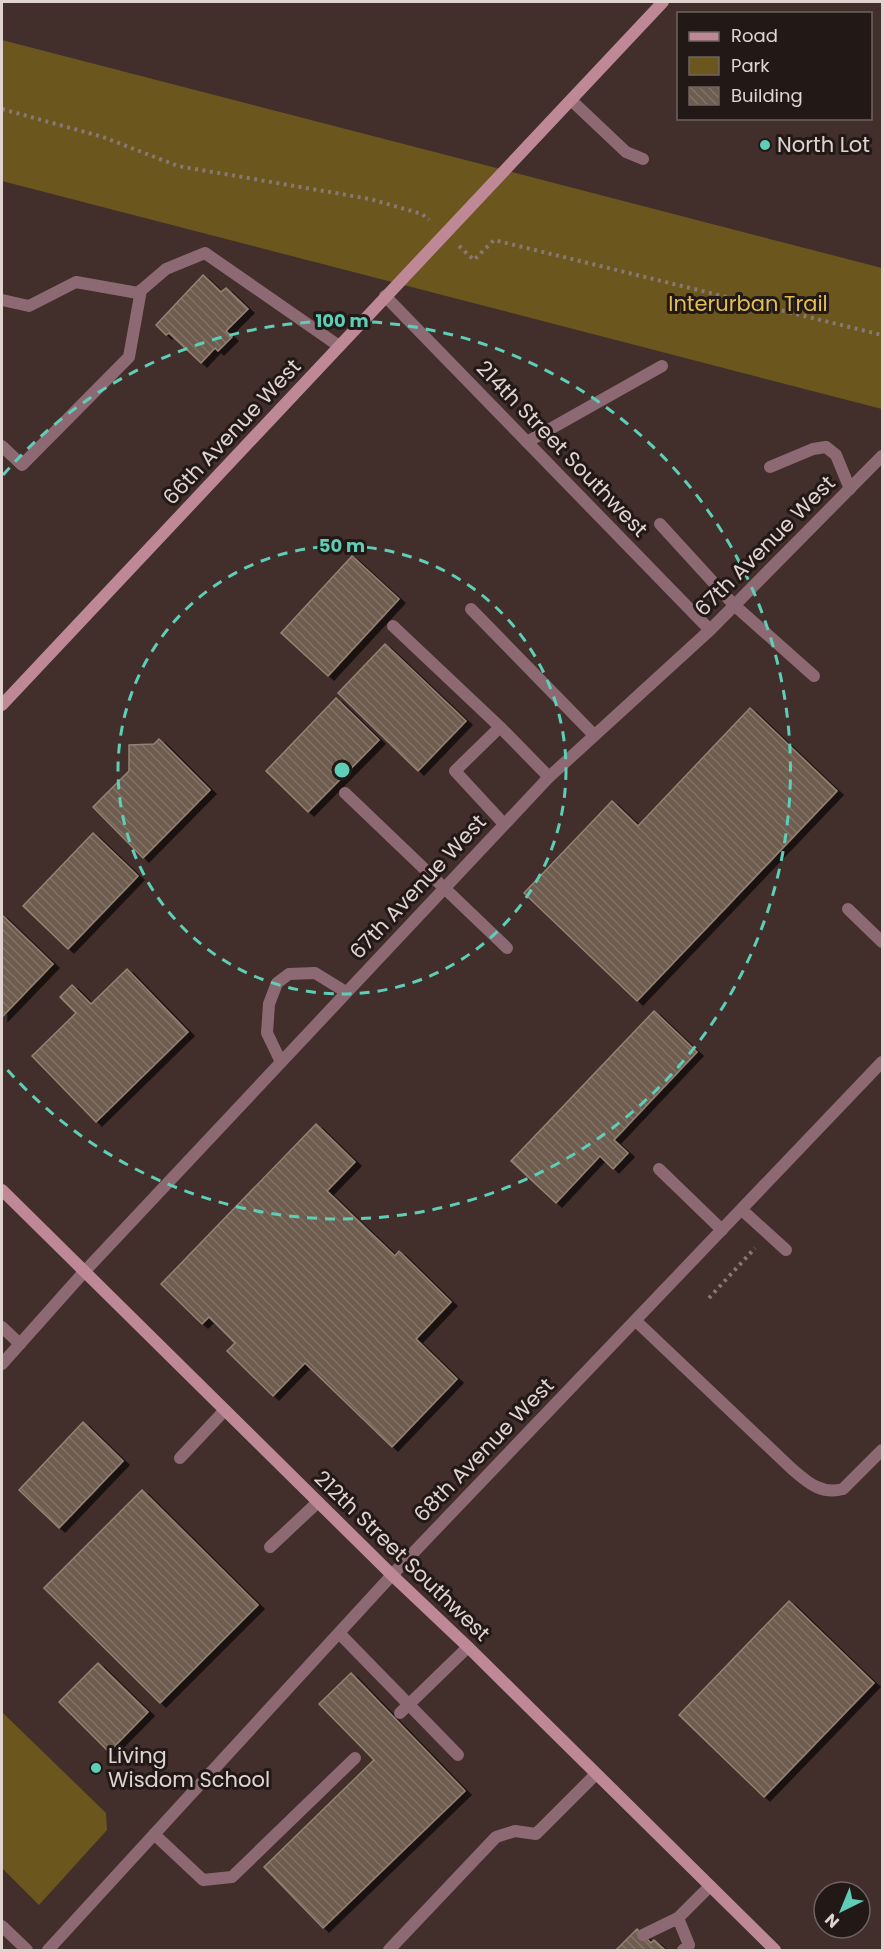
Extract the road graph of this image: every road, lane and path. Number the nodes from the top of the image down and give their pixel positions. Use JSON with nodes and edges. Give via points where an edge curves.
{"nodes":[{"id":1,"x":663,"y":2,"type":"edge"},
{"id":2,"x":571,"y":100,"type":"junction"},
{"id":3,"x":2,"y":109,"type":"edge"},
{"id":4,"x":643,"y":159,"type":"dead end"},
{"id":5,"x":428,"y":219,"type":"dead end"},
{"id":6,"x":471,"y":256,"type":"dead end"},
{"id":7,"x":141,"y":290,"type":"junction"},
{"id":8,"x":385,"y":296,"type":"junction"},
{"id":9,"x":2,"y":300,"type":"edge"},
{"id":10,"x":882,"y":335,"type":"edge"},
{"id":11,"x":339,"y":346,"type":"junction"},
{"id":12,"x":662,"y":366,"type":"dead end"},
{"id":13,"x":527,"y":442,"type":"junction"},
{"id":14,"x":2,"y":446,"type":"edge"},
{"id":15,"x":882,"y":456,"type":"edge"},
{"id":16,"x":770,"y":467,"type":"dead end"},
{"id":17,"x":849,"y":489,"type":"junction"},
{"id":18,"x":660,"y":524,"type":"dead end"},
{"id":19,"x":734,"y":605,"type":"junction"},
{"id":20,"x":471,"y":609,"type":"dead end"},
{"id":21,"x":393,"y":626,"type":"dead end"},
{"id":22,"x":710,"y":630,"type":"junction"},
{"id":23,"x":814,"y":675,"type":"dead end"},
{"id":24,"x":2,"y":705,"type":"edge"},
{"id":25,"x":500,"y":727,"type":"junction"},
{"id":26,"x":594,"y":735,"type":"junction"},
{"id":27,"x":549,"y":777,"type":"junction"},
{"id":28,"x":345,"y":792,"type":"dead end"},
{"id":29,"x":504,"y":824,"type":"junction"},
{"id":30,"x":445,"y":887,"type":"junction"},
{"id":31,"x":848,"y":909,"type":"dead end"},
{"id":32,"x":882,"y":942,"type":"edge"},
{"id":33,"x":507,"y":948,"type":"dead end"},
{"id":34,"x":346,"y":992,"type":"junction"},
{"id":35,"x":281,"y":1062,"type":"junction"},
{"id":36,"x":882,"y":1062,"type":"edge"},
{"id":37,"x":659,"y":1169,"type":"dead end"},
{"id":38,"x":3,"y":1195,"type":"edge"},
{"id":39,"x":742,"y":1210,"type":"junction"},
{"id":40,"x":722,"y":1230,"type":"junction"},
{"id":41,"x":769,"y":1234,"type":"junction"},
{"id":42,"x":786,"y":1250,"type":"dead end"},
{"id":43,"x":84,"y":1272,"type":"junction"},
{"id":44,"x":709,"y":1298,"type":"dead end"},
{"id":45,"x":636,"y":1320,"type":"junction"},
{"id":46,"x":2,"y":1326,"type":"edge"},
{"id":47,"x":20,"y":1344,"type":"junction"},
{"id":48,"x":2,"y":1364,"type":"edge"},
{"id":49,"x":225,"y":1410,"type":"junction"},
{"id":50,"x":882,"y":1450,"type":"edge"},
{"id":51,"x":180,"y":1458,"type":"dead end"},
{"id":52,"x":318,"y":1502,"type":"junction"},
{"id":53,"x":270,"y":1547,"type":"dead end"},
{"id":54,"x":392,"y":1575,"type":"junction"},
{"id":55,"x":339,"y":1633,"type":"junction"},
{"id":56,"x":468,"y":1647,"type":"junction"},
{"id":57,"x":404,"y":1709,"type":"junction"},
{"id":58,"x":458,"y":1755,"type":"dead end"},
{"id":59,"x":355,"y":1758,"type":"dead end"},
{"id":60,"x":596,"y":1774,"type":"junction"},
{"id":61,"x":154,"y":1834,"type":"junction"},
{"id":62,"x":710,"y":1886,"type":"junction"},
{"id":63,"x":678,"y":1918,"type":"junction"},
{"id":64,"x":2,"y":1926,"type":"edge"},
{"id":65,"x":643,"y":1935,"type":"dead end"},
{"id":66,"x":27,"y":1950,"type":"edge"},
{"id":67,"x":48,"y":1950,"type":"edge"},
{"id":68,"x":389,"y":1950,"type":"edge"},
{"id":69,"x":683,"y":1950,"type":"edge"},
{"id":70,"x":775,"y":1950,"type":"edge"}],
"edges":[{"from":1,"to":2,"type":"main road","name":"66th Avenue West"},
{"from":2,"to":4,"type":"street","via":[[626,152]]},
{"from":2,"to":8,"type":"main road","name":"66th Avenue West"},
{"from":3,"to":5,"type":"path","via":[[103,137],[178,166],[370,199]]},
{"from":6,"to":10,"type":"path","via":[[474,260],[494,240]]},
{"from":7,"to":9,"type":"street","via":[[138,293],[76,282],[29,306]]},
{"from":7,"to":11,"type":"street","via":[[166,269],[205,253]]},
{"from":7,"to":14,"type":"street","via":[[129,357],[22,465]]},
{"from":8,"to":11,"type":"main road","name":"66th Avenue West"},
{"from":8,"to":13,"type":"street","name":"214th Street Southwest"},
{"from":11,"to":24,"type":"main road","name":"66th Avenue West"},
{"from":12,"to":13,"type":"street"},
{"from":13,"to":22,"type":"street","name":"214th Street Southwest"},
{"from":15,"to":17,"type":"street","name":"67th Avenue West"},
{"from":16,"to":17,"type":"street","via":[[826,447],[836,455]]},
{"from":17,"to":19,"type":"street","name":"67th Avenue West"},
{"from":18,"to":19,"type":"street"},
{"from":19,"to":22,"type":"street","name":"67th Avenue West"},
{"from":19,"to":23,"type":"street"},
{"from":20,"to":26,"type":"street"},
{"from":21,"to":25,"type":"street"},
{"from":22,"to":26,"type":"street","name":"67th Avenue West"},
{"from":25,"to":27,"type":"street"},
{"from":25,"to":29,"type":"street","via":[[455,771]]},
{"from":26,"to":27,"type":"street","name":"67th Avenue West"},
{"from":27,"to":29,"type":"street","name":"67th Avenue West"},
{"from":28,"to":30,"type":"street"},
{"from":29,"to":30,"type":"street","name":"67th Avenue West"},
{"from":30,"to":33,"type":"street"},
{"from":30,"to":34,"type":"street","name":"67th Avenue West"},
{"from":31,"to":32,"type":"street"},
{"from":34,"to":35,"type":"street","name":"67th Avenue West"},
{"from":34,"to":35,"type":"street","via":[[315,973],[289,974],[277,983],[269,1004],[267,1033]]},
{"from":35,"to":43,"type":"street","name":"67th Avenue West"},
{"from":36,"to":39,"type":"street","name":"68th Avenue West"},
{"from":37,"to":40,"type":"street"},
{"from":38,"to":43,"type":"main road","name":"212th Street Southwest"},
{"from":39,"to":40,"type":"street","name":"68th Avenue West"},
{"from":39,"to":41,"type":"street"},
{"from":40,"to":45,"type":"street","name":"68th Avenue West"},
{"from":41,"to":42,"type":"street"},
{"from":41,"to":44,"type":"path"},
{"from":43,"to":47,"type":"street","name":"67th Avenue West"},
{"from":43,"to":49,"type":"main road","name":"212th Street Southwest"},
{"from":45,"to":50,"type":"street","via":[[811,1485],[828,1491],[843,1489]]},
{"from":45,"to":54,"type":"street","name":"68th Avenue West"},
{"from":46,"to":47,"type":"street"},
{"from":47,"to":48,"type":"street","name":"67th Avenue West"},
{"from":49,"to":51,"type":"street"},
{"from":49,"to":52,"type":"main road","name":"212th Street Southwest"},
{"from":52,"to":53,"type":"street"},
{"from":52,"to":54,"type":"main road","name":"212th Street Southwest"},
{"from":54,"to":55,"type":"street","name":"68th Avenue West"},
{"from":54,"to":56,"type":"main road","name":"212th Street Southwest"},
{"from":55,"to":57,"type":"street"},
{"from":55,"to":61,"type":"street","name":"68th Avenue West"},
{"from":56,"to":57,"type":"street"},
{"from":56,"to":60,"type":"main road","name":"212th Street Southwest"},
{"from":57,"to":58,"type":"street"},
{"from":59,"to":61,"type":"street","via":[[232,1877],[203,1880]]},
{"from":60,"to":62,"type":"main road","name":"212th Street Southwest"},
{"from":60,"to":68,"type":"street","via":[[536,1834],[514,1831],[496,1837]]},
{"from":61,"to":67,"type":"street","name":"68th Avenue West"},
{"from":62,"to":63,"type":"street"},
{"from":62,"to":70,"type":"main road","name":"212th Street Southwest"},
{"from":63,"to":65,"type":"street"},
{"from":63,"to":69,"type":"street","via":[[689,1945]]},
{"from":64,"to":66,"type":"street"}]}
